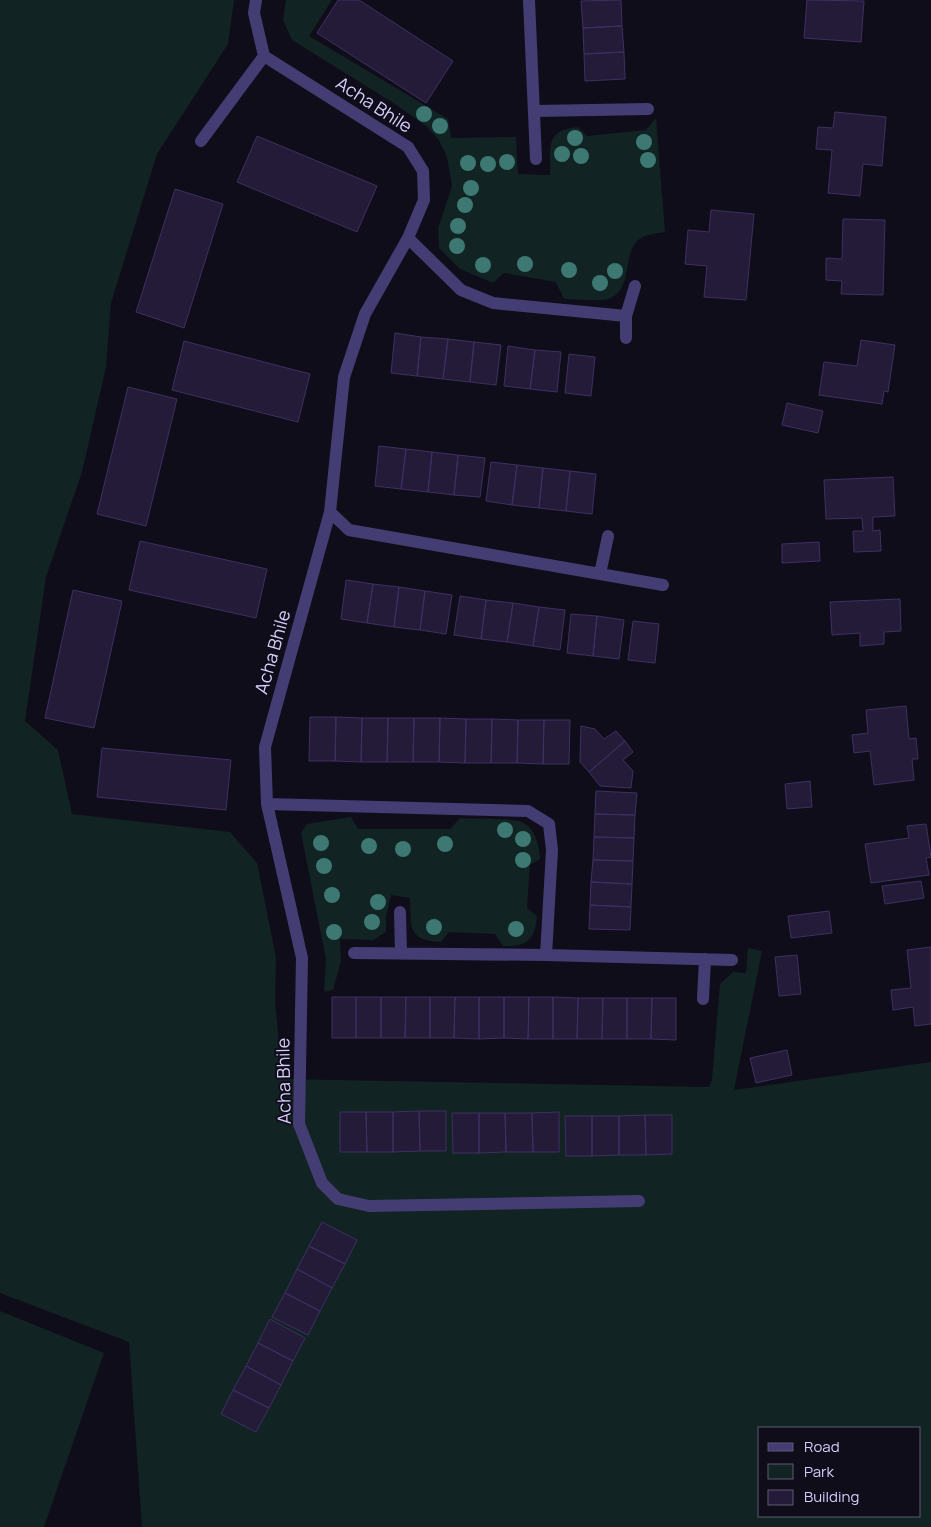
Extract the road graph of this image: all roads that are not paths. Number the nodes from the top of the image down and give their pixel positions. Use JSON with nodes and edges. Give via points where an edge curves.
{"nodes":[{"id":1,"x":256,"y":0,"type":"edge"},
{"id":2,"x":529,"y":0,"type":"edge"},
{"id":3,"x":264,"y":56,"type":"junction"},
{"id":4,"x":648,"y":109,"type":"dead end"},
{"id":5,"x":536,"y":111,"type":"junction"},
{"id":6,"x":202,"y":141,"type":"dead end"},
{"id":7,"x":536,"y":159,"type":"dead end"},
{"id":8,"x":408,"y":238,"type":"junction"},
{"id":9,"x":635,"y":286,"type":"dead end"},
{"id":10,"x":626,"y":316,"type":"junction"},
{"id":11,"x":626,"y":338,"type":"dead end"},
{"id":12,"x":330,"y":512,"type":"junction"},
{"id":13,"x":608,"y":536,"type":"dead end"},
{"id":14,"x":600,"y":574,"type":"junction"},
{"id":15,"x":663,"y":585,"type":"dead end"},
{"id":16,"x":267,"y":804,"type":"junction"},
{"id":17,"x":400,"y":912,"type":"dead end"},
{"id":18,"x":354,"y":953,"type":"dead end"},
{"id":19,"x":401,"y":954,"type":"junction"},
{"id":20,"x":546,"y":955,"type":"junction"},
{"id":21,"x":705,"y":959,"type":"junction"},
{"id":22,"x":732,"y":960,"type":"dead end"},
{"id":23,"x":703,"y":999,"type":"dead end"},
{"id":24,"x":639,"y":1201,"type":"dead end"}],
"edges":[{"from":1,"to":3,"type":"street","via":[[254,13]]},
{"from":2,"to":5,"type":"street"},
{"from":3,"to":6,"type":"street"},
{"from":3,"to":8,"type":"street","name":"Acha Bhile","via":[[408,147],[423,171],[424,200]]},
{"from":4,"to":5,"type":"street"},
{"from":5,"to":7,"type":"street"},
{"from":8,"to":10,"type":"street","via":[[461,290],[493,302]]},
{"from":8,"to":12,"type":"street","name":"Acha Bhile","via":[[365,314],[344,377]]},
{"from":9,"to":10,"type":"street"},
{"from":10,"to":11,"type":"street"},
{"from":12,"to":14,"type":"street","via":[[349,530]]},
{"from":12,"to":16,"type":"street","name":"Acha Bhile","via":[[265,747]]},
{"from":13,"to":14,"type":"street"},
{"from":14,"to":15,"type":"street"},
{"from":16,"to":20,"type":"street","via":[[528,810],[549,824],[552,850]]},
{"from":16,"to":24,"type":"street","name":"Acha Bhile","via":[[302,958],[299,1124],[322,1183],[338,1199],[369,1206]]},
{"from":17,"to":19,"type":"street"},
{"from":18,"to":19,"type":"street"},
{"from":19,"to":20,"type":"street"},
{"from":20,"to":21,"type":"street"},
{"from":21,"to":22,"type":"street"},
{"from":21,"to":23,"type":"street"}]}
